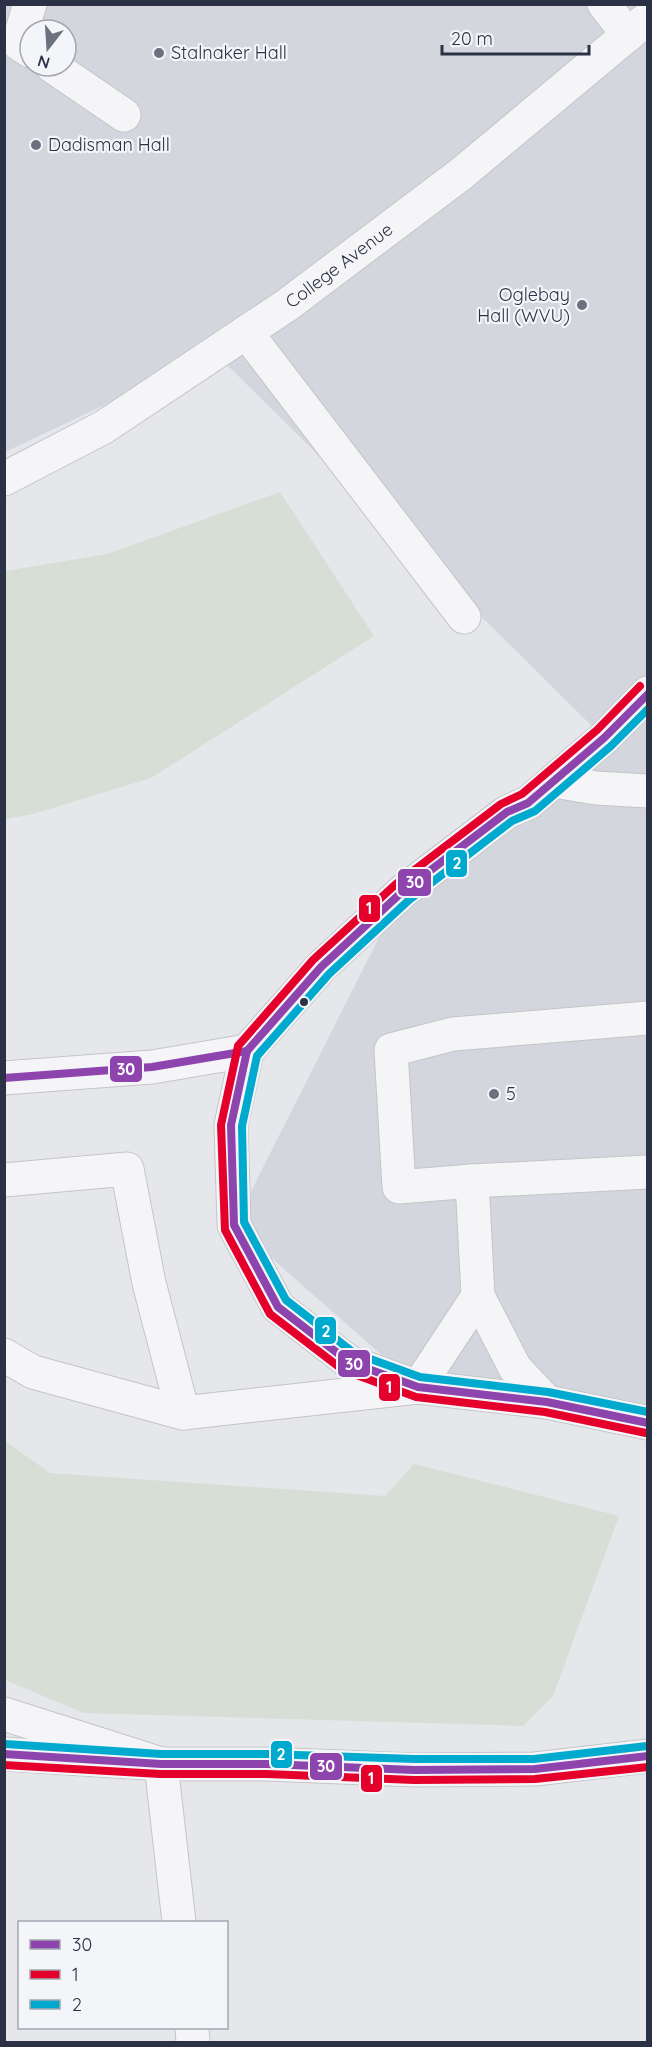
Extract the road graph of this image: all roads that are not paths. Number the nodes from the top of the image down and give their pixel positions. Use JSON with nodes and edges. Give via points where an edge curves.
{"nodes":[{"id":1,"x":604,"y":4,"type":"edge"},
{"id":2,"x":638,"y":27,"type":"edge"},
{"id":3,"x":70,"y":78,"type":"edge"},
{"id":4,"x":124,"y":115,"type":"dead end"},
{"id":5,"x":246,"y":332,"type":"junction"},
{"id":6,"x":4,"y":479,"type":"edge"},
{"id":7,"x":464,"y":617,"type":"dead end"},
{"id":8,"x":648,"y":693,"type":"edge"},
{"id":9,"x":554,"y":781,"type":"junction"},
{"id":10,"x":648,"y":791,"type":"edge"},
{"id":11,"x":648,"y":1018,"type":"edge"},
{"id":12,"x":247,"y":1051,"type":"junction"},
{"id":13,"x":4,"y":1078,"type":"edge"},
{"id":14,"x":648,"y":1172,"type":"edge"},
{"id":15,"x":4,"y":1180,"type":"edge"},
{"id":16,"x":472,"y":1181,"type":"junction"},
{"id":17,"x":477,"y":1296,"type":"junction"},
{"id":18,"x":4,"y":1355,"type":"edge"},
{"id":19,"x":418,"y":1387,"type":"junction"},
{"id":20,"x":547,"y":1402,"type":"junction"},
{"id":21,"x":183,"y":1413,"type":"junction"},
{"id":22,"x":648,"y":1423,"type":"edge"},
{"id":23,"x":4,"y":1714,"type":"edge"},
{"id":24,"x":4,"y":1754,"type":"edge"},
{"id":25,"x":648,"y":1756,"type":"edge"},
{"id":26,"x":161,"y":1764,"type":"junction"},
{"id":27,"x":179,"y":1921,"type":"edge"}],
"edges":[{"from":1,"to":2,"type":"street"},
{"from":2,"to":5,"type":"street","name":"College Avenue","via":[[461,174]]},
{"from":3,"to":4,"type":"street"},
{"from":5,"to":6,"type":"street","name":"College Avenue","via":[[104,427]]},
{"from":5,"to":7,"type":"street"},
{"from":8,"to":9,"type":"street"},
{"from":9,"to":10,"type":"street"},
{"from":9,"to":12,"type":"street","via":[[402,892],[321,967]]},
{"from":11,"to":16,"type":"street","via":[[453,1034],[391,1050],[399,1187]]},
{"from":12,"to":13,"type":"street","via":[[152,1067]]},
{"from":12,"to":19,"type":"street","via":[[231,1125],[234,1225],[278,1307],[349,1362]]},
{"from":14,"to":16,"type":"street"},
{"from":15,"to":21,"type":"street","via":[[127,1169],[150,1283]]},
{"from":16,"to":17,"type":"street"},
{"from":17,"to":19,"type":"street"},
{"from":17,"to":20,"type":"street","via":[[515,1368]]},
{"from":18,"to":21,"type":"street","via":[[33,1372]]},
{"from":19,"to":20,"type":"street"},
{"from":19,"to":21,"type":"street"},
{"from":20,"to":22,"type":"street"},
{"from":23,"to":26,"type":"street"},
{"from":24,"to":26,"type":"street"},
{"from":25,"to":26,"type":"street","via":[[535,1768],[414,1770]]},
{"from":26,"to":27,"type":"street"}]}
